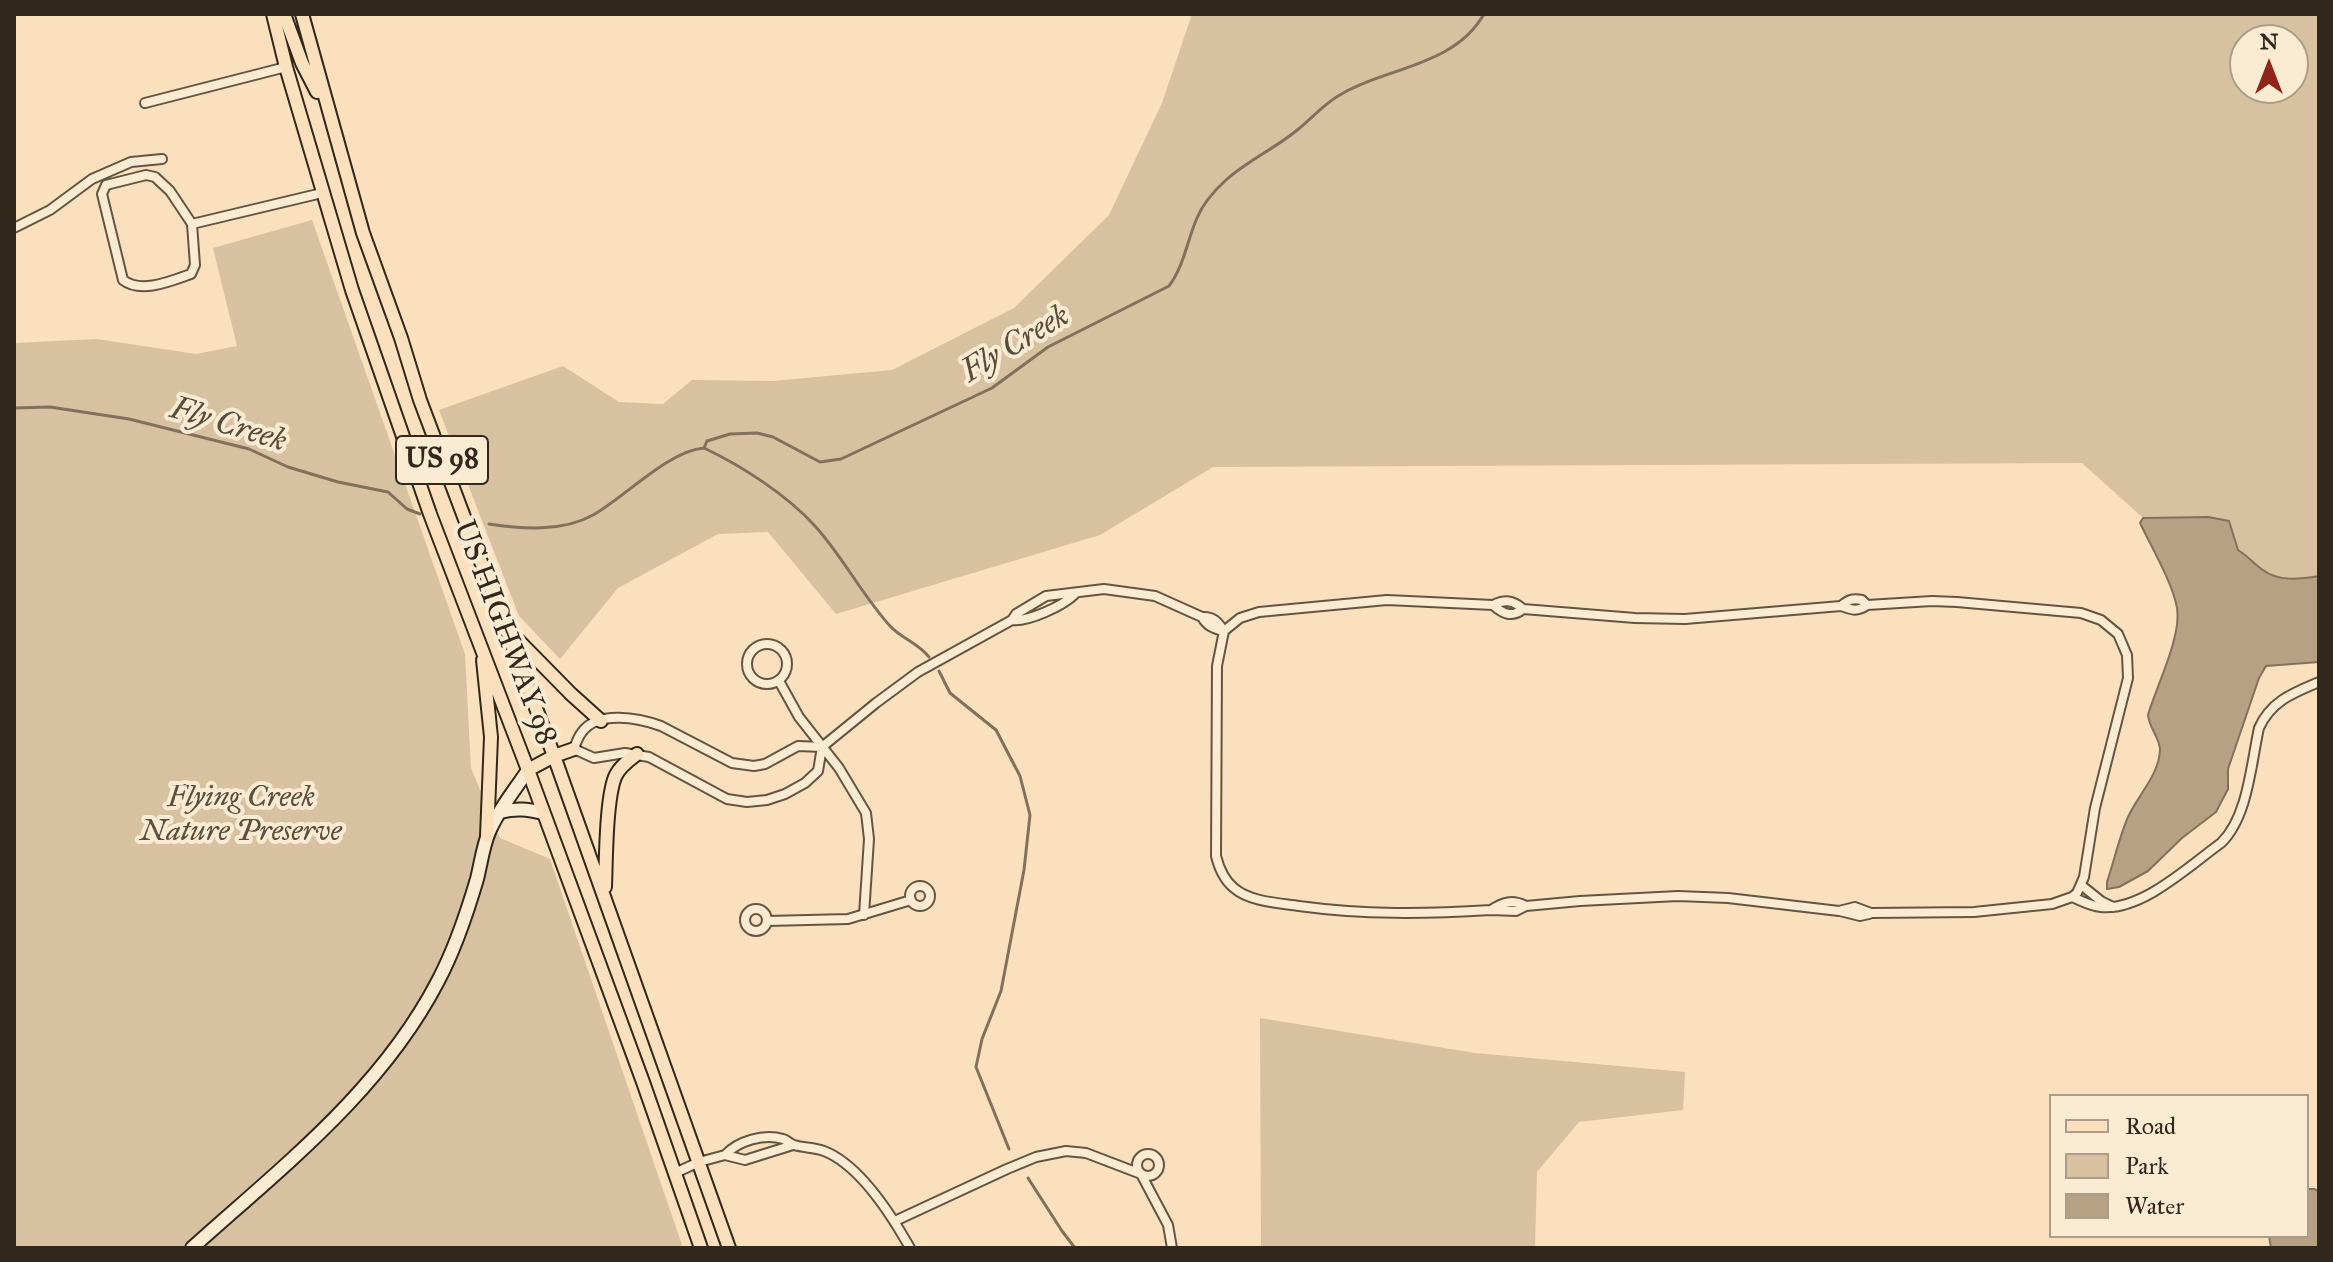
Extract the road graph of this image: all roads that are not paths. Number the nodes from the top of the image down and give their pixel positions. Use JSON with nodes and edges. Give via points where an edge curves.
{"nodes":[{"id":1,"x":273,"y":14,"type":"edge"},
{"id":2,"x":284,"y":14,"type":"edge"},
{"id":3,"x":302,"y":14,"type":"edge"},
{"id":4,"x":286,"y":67,"type":"junction"},
{"id":5,"x":145,"y":103,"type":"dead end"},
{"id":6,"x":330,"y":116,"type":"junction"},
{"id":7,"x":162,"y":159,"type":"dead end"},
{"id":8,"x":322,"y":193,"type":"junction"},
{"id":9,"x":192,"y":224,"type":"junction"},
{"id":10,"x":14,"y":228,"type":"edge"},
{"id":11,"x":363,"y":233,"type":"junction"},
{"id":12,"x":337,"y":241,"type":"junction"},
{"id":13,"x":1075,"y":594,"type":"junction"},
{"id":14,"x":1012,"y":620,"type":"junction"},
{"id":15,"x":507,"y":628,"type":"junction"},
{"id":16,"x":1224,"y":631,"type":"junction"},
{"id":17,"x":482,"y":645,"type":"junction"},
{"id":18,"x":779,"y":681,"type":"junction"},
{"id":19,"x":2319,"y":682,"type":"edge"},
{"id":20,"x":601,"y":721,"type":"junction"},
{"id":21,"x":822,"y":747,"type":"junction"},
{"id":22,"x":574,"y":749,"type":"junction"},
{"id":23,"x":637,"y":754,"type":"junction"},
{"id":24,"x":554,"y":756,"type":"junction"},
{"id":25,"x":528,"y":770,"type":"junction"},
{"id":26,"x":500,"y":812,"type":"junction"},
{"id":27,"x":543,"y":813,"type":"junction"},
{"id":28,"x":487,"y":836,"type":"junction"},
{"id":29,"x":2081,"y":885,"type":"junction"},
{"id":30,"x":2072,"y":897,"type":"junction"},
{"id":31,"x":605,"y":898,"type":"junction"},
{"id":32,"x":911,"y":900,"type":"dead end"},
{"id":33,"x":2114,"y":907,"type":"junction"},
{"id":34,"x":864,"y":915,"type":"junction"},
{"id":35,"x":767,"y":921,"type":"dead end"},
{"id":36,"x":793,"y":1145,"type":"junction"},
{"id":37,"x":725,"y":1155,"type":"junction"},
{"id":38,"x":699,"y":1162,"type":"junction"},
{"id":39,"x":675,"y":1173,"type":"junction"},
{"id":40,"x":895,"y":1221,"type":"junction"},
{"id":41,"x":192,"y":1248,"type":"edge"},
{"id":42,"x":701,"y":1248,"type":"edge"},
{"id":43,"x":729,"y":1248,"type":"edge"},
{"id":44,"x":910,"y":1248,"type":"edge"},
{"id":45,"x":1172,"y":1248,"type":"edge"}],
"edges":[{"from":1,"to":4,"type":"main road","name":"US HIGHWAY 98","number":"US 98"},
{"from":2,"to":6,"type":"main road"},
{"from":3,"to":6,"type":"main road","name":"US HIGHWAY 98","number":"US 98"},
{"from":4,"to":5,"type":"street"},
{"from":4,"to":8,"type":"main road","name":"US HIGHWAY 98","number":"US 98"},
{"from":6,"to":11,"type":"main road","name":"US HIGHWAY 98","number":"US 98"},
{"from":7,"to":10,"type":"street","via":[[131,162],[92,179]]},
{"from":8,"to":9,"type":"street"},
{"from":8,"to":12,"type":"main road","name":"US HIGHWAY 98","number":"US 98"},
{"from":9,"to":9,"type":"street","via":[[191,274],[131,286],[123,280],[102,194],[106,185],[155,177]]},
{"from":11,"to":12,"type":"main road"},
{"from":11,"to":15,"type":"main road","name":"US HIGHWAY 98","number":"US 98"},
{"from":12,"to":17,"type":"main road","name":"US HIGHWAY 98","number":"US 98","via":[[430,514]]},
{"from":13,"to":14,"type":"street","via":[[1022,622]]},
{"from":13,"to":14,"type":"street","via":[[1046,596]]},
{"from":13,"to":16,"type":"street","via":[[1104,589],[1155,596],[1217,621]]},
{"from":14,"to":21,"type":"street","via":[[918,672]]},
{"from":15,"to":20,"type":"main road"},
{"from":15,"to":24,"type":"main road","name":"US HIGHWAY 98","number":"US 98"},
{"from":16,"to":29,"type":"street","via":[[1259,612],[1387,600],[1493,605],[1509,601],[1523,609],[1685,619],[1841,606],[1853,611],[1867,605],[1932,601],[2081,613],[2118,634],[2127,655],[2128,678]]},
{"from":16,"to":30,"type":"street","via":[[1217,666],[1215,837],[1220,870],[1234,888],[1253,898],[1382,914],[1491,910],[1510,901],[1526,906],[1678,896],[1839,911],[1855,907],[1871,913],[1974,912]]},
{"from":17,"to":25,"type":"main road","name":"US HIGHWAY 98","number":"US 98"},
{"from":17,"to":28,"type":"main road","via":[[491,737]]},
{"from":18,"to":18,"type":"street","via":[[787,670],[787,657],[772,644],[759,645],[749,655],[749,674],[759,683]]},
{"from":18,"to":21,"type":"street"},
{"from":19,"to":33,"type":"street","via":[[2278,701],[2263,718],[2239,816],[2228,835],[2145,898]]},
{"from":20,"to":21,"type":"street","via":[[649,721],[744,765],[765,764],[798,746]]},
{"from":20,"to":22,"type":"street","via":[[582,731]]},
{"from":21,"to":23,"type":"street","via":[[818,771],[805,783],[767,800],[747,802],[727,799]]},
{"from":21,"to":34,"type":"street","via":[[866,813]]},
{"from":22,"to":23,"type":"street","via":[[594,758]]},
{"from":22,"to":24,"type":"main road"},
{"from":23,"to":31,"type":"main road","via":[[615,776]]},
{"from":24,"to":25,"type":"main road"},
{"from":24,"to":31,"type":"main road","name":"US HIGHWAY 98","number":"US 98"},
{"from":25,"to":26,"type":"street"},
{"from":25,"to":27,"type":"main road","name":"US HIGHWAY 98","number":"US 98"},
{"from":26,"to":27,"type":"street"},
{"from":26,"to":28,"type":"street"},
{"from":27,"to":39,"type":"main road","name":"US HIGHWAY 98","number":"US 98"},
{"from":28,"to":41,"type":"street","via":[[461,927],[412,1027],[344,1111]]},
{"from":29,"to":30,"type":"street"},
{"from":29,"to":33,"type":"street"},
{"from":30,"to":33,"type":"street","via":[[2088,905]]},
{"from":31,"to":38,"type":"main road","name":"US HIGHWAY 98","number":"US 98"},
{"from":32,"to":34,"type":"street"},
{"from":34,"to":35,"type":"street"},
{"from":36,"to":37,"type":"street","via":[[745,1160]]},
{"from":36,"to":37,"type":"street","via":[[782,1138],[754,1139]]},
{"from":36,"to":40,"type":"street","via":[[826,1151],[853,1169]]},
{"from":37,"to":38,"type":"street"},
{"from":38,"to":39,"type":"street"},
{"from":38,"to":43,"type":"main road","number":"US 98"},
{"from":39,"to":42,"type":"main road","number":"US 98"},
{"from":40,"to":44,"type":"street"},
{"from":40,"to":45,"type":"street","via":[[1027,1160],[1066,1151],[1141,1174],[1168,1225]]}]}
